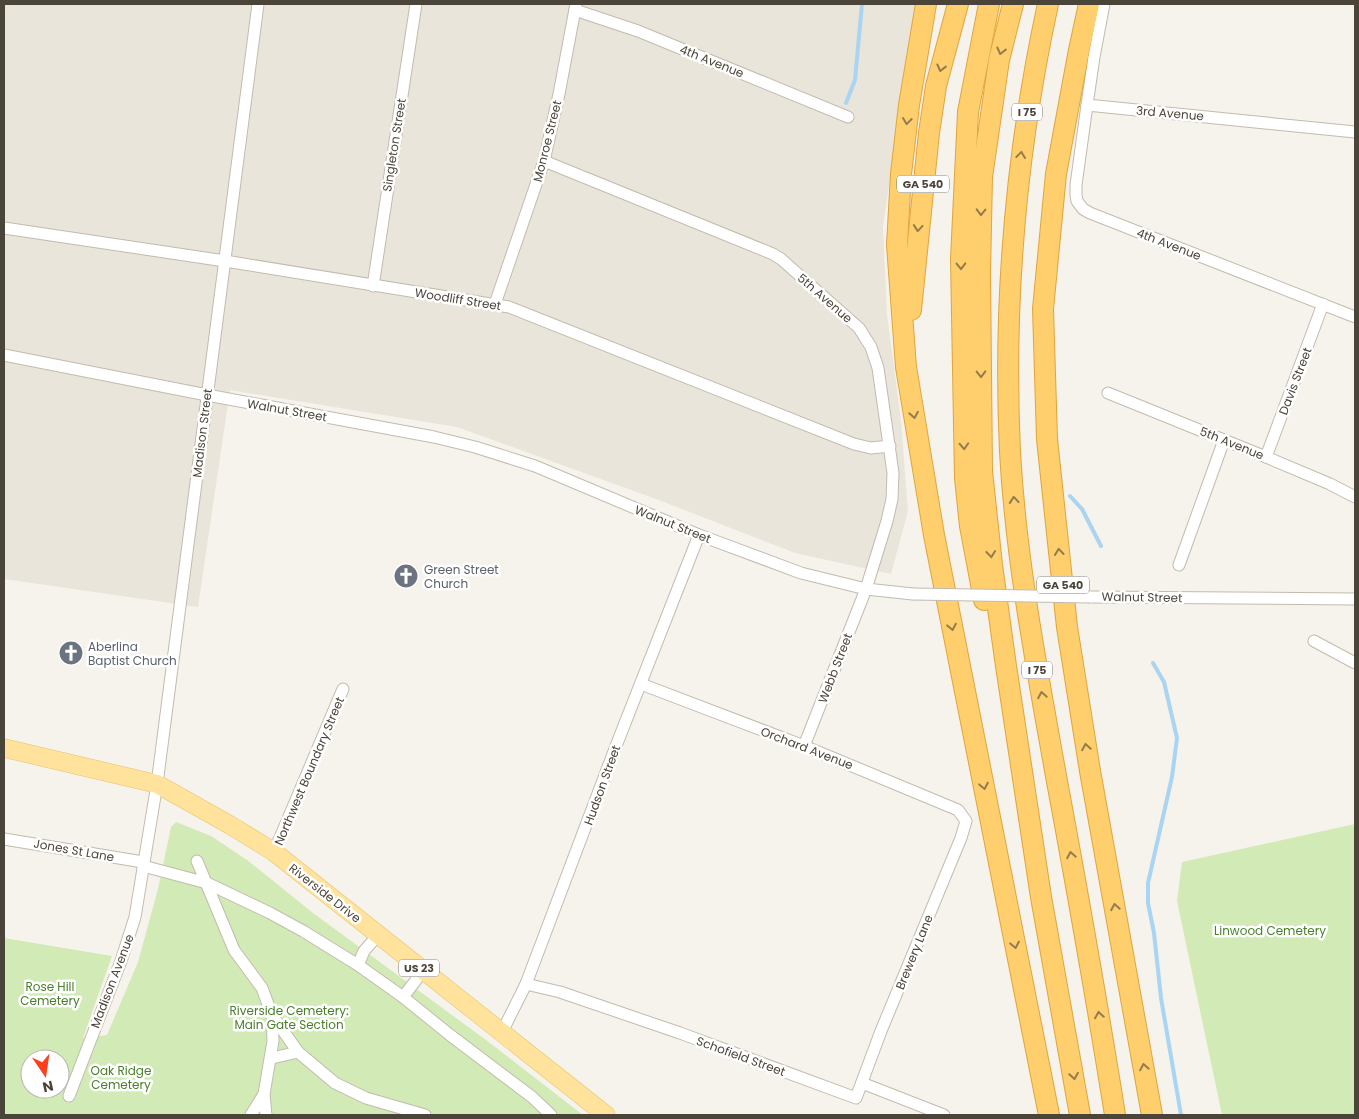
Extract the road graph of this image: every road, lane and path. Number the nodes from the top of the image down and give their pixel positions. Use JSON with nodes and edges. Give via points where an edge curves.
{"nodes":[{"id":1,"x":258,"y":4,"type":"edge"},
{"id":2,"x":416,"y":4,"type":"edge"},
{"id":3,"x":926,"y":4,"type":"edge"},
{"id":4,"x":958,"y":4,"type":"edge"},
{"id":5,"x":989,"y":4,"type":"edge"},
{"id":6,"x":1013,"y":4,"type":"edge"},
{"id":7,"x":1048,"y":4,"type":"edge"},
{"id":8,"x":1074,"y":4,"type":"edge"},
{"id":9,"x":1089,"y":4,"type":"edge"},
{"id":10,"x":1104,"y":4,"type":"edge"},
{"id":11,"x":575,"y":7,"type":"edge"},
{"id":12,"x":1079,"y":50,"type":"junction"},
{"id":13,"x":1087,"y":106,"type":"junction"},
{"id":14,"x":848,"y":116,"type":"dead end"},
{"id":15,"x":1355,"y":132,"type":"edge"},
{"id":16,"x":544,"y":161,"type":"junction"},
{"id":17,"x":4,"y":228,"type":"edge"},
{"id":18,"x":225,"y":261,"type":"junction"},
{"id":19,"x":373,"y":286,"type":"junction"},
{"id":20,"x":495,"y":304,"type":"junction"},
{"id":21,"x":1323,"y":304,"type":"junction"},
{"id":22,"x":1355,"y":317,"type":"edge"},
{"id":23,"x":4,"y":355,"type":"edge"},
{"id":24,"x":906,"y":367,"type":"junction"},
{"id":25,"x":1108,"y":393,"type":"dead end"},
{"id":26,"x":207,"y":395,"type":"junction"},
{"id":27,"x":1224,"y":440,"type":"junction"},
{"id":28,"x":890,"y":446,"type":"junction"},
{"id":29,"x":1266,"y":457,"type":"junction"},
{"id":30,"x":1355,"y":497,"type":"edge"},
{"id":31,"x":699,"y":535,"type":"junction"},
{"id":32,"x":1178,"y":565,"type":"dead end"},
{"id":33,"x":866,"y":589,"type":"junction"},
{"id":34,"x":1355,"y":599,"type":"edge"},
{"id":35,"x":1314,"y":641,"type":"dead end"},
{"id":36,"x":1355,"y":663,"type":"edge"},
{"id":37,"x":1006,"y":666,"type":"junction"},
{"id":38,"x":641,"y":684,"type":"junction"},
{"id":39,"x":343,"y":689,"type":"dead end"},
{"id":40,"x":804,"y":746,"type":"junction"},
{"id":41,"x":4,"y":748,"type":"edge"},
{"id":42,"x":157,"y":784,"type":"junction"},
{"id":43,"x":966,"y":822,"type":"joint"},
{"id":44,"x":4,"y":839,"type":"edge"},
{"id":45,"x":274,"y":852,"type":"junction"},
{"id":46,"x":197,"y":861,"type":"dead end"},
{"id":47,"x":143,"y":864,"type":"junction"},
{"id":48,"x":207,"y":883,"type":"junction"},
{"id":49,"x":378,"y":935,"type":"junction"},
{"id":50,"x":358,"y":965,"type":"junction"},
{"id":51,"x":422,"y":971,"type":"junction"},
{"id":52,"x":526,"y":984,"type":"junction"},
{"id":53,"x":403,"y":997,"type":"junction"},
{"id":54,"x":272,"y":1016,"type":"junction"},
{"id":55,"x":502,"y":1034,"type":"junction"},
{"id":56,"x":298,"y":1052,"type":"junction"},
{"id":57,"x":272,"y":1058,"type":"junction"},
{"id":58,"x":862,"y":1083,"type":"junction"},
{"id":59,"x":70,"y":1093,"type":"edge"},
{"id":60,"x":264,"y":1094,"type":"junction"},
{"id":61,"x":251,"y":1115,"type":"edge"},
{"id":62,"x":266,"y":1115,"type":"edge"},
{"id":63,"x":425,"y":1115,"type":"edge"},
{"id":64,"x":551,"y":1115,"type":"edge"},
{"id":65,"x":606,"y":1115,"type":"edge"},
{"id":66,"x":944,"y":1115,"type":"edge"},
{"id":67,"x":1049,"y":1115,"type":"edge"},
{"id":68,"x":1080,"y":1115,"type":"edge"},
{"id":69,"x":1115,"y":1115,"type":"edge"},
{"id":70,"x":1152,"y":1115,"type":"edge"}],
"edges":[{"from":1,"to":18,"type":"street","name":"Madison Street"},
{"from":2,"to":19,"type":"street","name":"Singleton Street"},
{"from":3,"to":24,"type":"highway","one_way":true,"via":[[909,104],[896,245]]},
{"from":4,"to":24,"type":"highway","number":"GA 540","one_way":true,"via":[[936,86],[928,133]]},
{"from":5,"to":37,"type":"highway","one_way":true,"via":[[968,112],[961,259],[963,435],[970,526],[988,620]]},
{"from":6,"to":37,"type":"highway","number":"I 75","one_way":true,"via":[[999,60],[982,177],[980,273],[982,471]]},
{"from":69,"to":7,"type":"highway","number":"I 75","one_way":true,"via":[[1031,636],[1010,455],[1009,329],[1014,221],[1024,130]]},
{"from":8,"to":12,"type":"highway","number":"GA 540"},
{"from":9,"to":12,"type":"highway"},
{"from":10,"to":13,"type":"street"},
{"from":11,"to":14,"type":"street","name":"4th Avenue"},
{"from":11,"to":16,"type":"street","name":"Monroe Street"},
{"from":70,"to":12,"type":"highway","number":"GA 540","one_way":true,"via":[[1067,627],[1047,439],[1043,309],[1056,174]]},
{"from":13,"to":15,"type":"street","name":"3rd Avenue"},
{"from":13,"to":21,"type":"street","name":"4th Avenue","via":[[1076,185],[1077,201],[1083,209]]},
{"from":16,"to":20,"type":"street","name":"Monroe Street"},
{"from":16,"to":28,"type":"street","name":"5th Avenue","via":[[781,259],[866,337],[878,368]]},
{"from":17,"to":18,"type":"street","name":"Woodliff Street"},
{"from":18,"to":19,"type":"street","name":"Woodliff Street"},
{"from":18,"to":26,"type":"street","name":"Madison Street"},
{"from":19,"to":20,"type":"street","name":"Woodliff Street"},
{"from":20,"to":28,"type":"street","name":"Woodliff Street","via":[[524,312],[854,444],[871,448]]},
{"from":21,"to":22,"type":"street","name":"4th Avenue"},
{"from":21,"to":29,"type":"street","name":"Davis Street"},
{"from":23,"to":26,"type":"street","name":"Walnut Street"},
{"from":24,"to":67,"type":"highway","number":"GA 540","one_way":true,"via":[[934,535]]},
{"from":25,"to":27,"type":"street","name":"5th Avenue"},
{"from":26,"to":31,"type":"street","name":"Walnut Street","via":[[475,447],[535,466]]},
{"from":26,"to":42,"type":"street","name":"Madison Street"},
{"from":27,"to":29,"type":"street","name":"5th Avenue"},
{"from":27,"to":32,"type":"street"},
{"from":28,"to":33,"type":"street","name":"5th Avenue","via":[[892,500]]},
{"from":29,"to":30,"type":"street","name":"5th Avenue"},
{"from":31,"to":33,"type":"street","name":"Walnut Street","via":[[800,573]]},
{"from":31,"to":38,"type":"street","name":"Hudson Street"},
{"from":33,"to":34,"type":"street","name":"Walnut Street","bridge":true,"via":[[913,594]]},
{"from":33,"to":40,"type":"street","name":"Webb Street"},
{"from":35,"to":36,"type":"street"},
{"from":37,"to":68,"type":"highway","number":"I 75","one_way":true},
{"from":38,"to":40,"type":"street","name":"Orchard Avenue"},
{"from":38,"to":52,"type":"street","name":"Hudson Street"},
{"from":39,"to":45,"type":"street","name":"Northwest Boundary Street"},
{"from":40,"to":43,"type":"street","name":"Orchard Avenue","via":[[958,810]]},
{"from":41,"to":42,"type":"main road","name":"Riverside Drive","number":"US 23"},
{"from":42,"to":45,"type":"main road","name":"Riverside Drive","number":"US 23"},
{"from":42,"to":47,"type":"street","name":"Madison Street"},
{"from":43,"to":58,"type":"street","name":"Brewery Lane"},
{"from":44,"to":47,"type":"street","name":"Jones St Lane"},
{"from":45,"to":49,"type":"main road","name":"Riverside Drive","number":"US 23"},
{"from":46,"to":48,"type":"street"},
{"from":47,"to":48,"type":"street","name":"Jones St Lane"},
{"from":47,"to":59,"type":"street","name":"Madison Avenue","via":[[132,926],[121,962]]},
{"from":48,"to":50,"type":"street","name":"Jones St Lane","via":[[270,913]]},
{"from":48,"to":54,"type":"street","via":[[234,950],[262,988]]},
{"from":49,"to":50,"type":"street","via":[[364,951]]},
{"from":49,"to":51,"type":"main road","name":"Riverside Drive","number":"US 23"},
{"from":50,"to":53,"type":"street","name":"Jones St Lane"},
{"from":51,"to":53,"type":"street"},
{"from":51,"to":55,"type":"main road","name":"Riverside Drive","number":"US 23"},
{"from":52,"to":55,"type":"street","name":"Hudson Street"},
{"from":52,"to":58,"type":"street","name":"Schofield Street","via":[[560,992],[680,1033],[856,1098]]},
{"from":53,"to":64,"type":"street","name":"Jones St Lane"},
{"from":54,"to":56,"type":"street"},
{"from":54,"to":57,"type":"street"},
{"from":55,"to":65,"type":"main road","name":"Riverside Drive","number":"US 23"},
{"from":56,"to":57,"type":"street"},
{"from":56,"to":63,"type":"street","via":[[335,1083],[366,1098]]},
{"from":57,"to":60,"type":"street"},
{"from":58,"to":66,"type":"street"},
{"from":60,"to":61,"type":"street"},
{"from":60,"to":62,"type":"street"}]}
